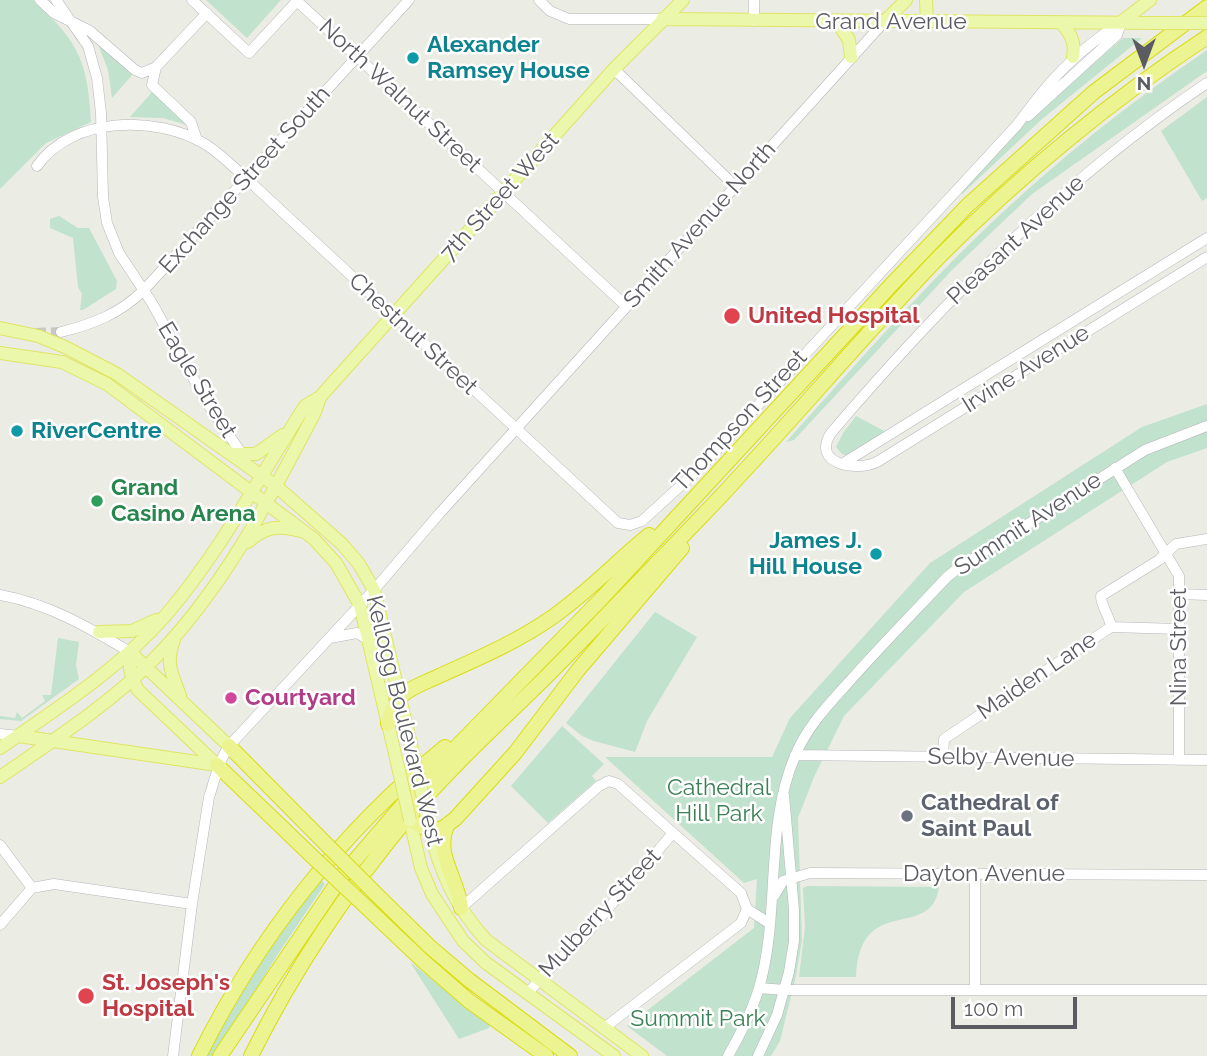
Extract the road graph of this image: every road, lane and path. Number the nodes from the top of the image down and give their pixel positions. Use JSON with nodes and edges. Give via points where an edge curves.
{"nodes":[{"id":1,"x":40,"y":0,"type":"edge"},
{"id":2,"x":56,"y":0,"type":"edge"},
{"id":3,"x":192,"y":0,"type":"edge"},
{"id":4,"x":409,"y":0,"type":"edge"},
{"id":5,"x":538,"y":0,"type":"edge"},
{"id":6,"x":682,"y":0,"type":"edge"},
{"id":7,"x":754,"y":0,"type":"edge"},
{"id":8,"x":906,"y":0,"type":"edge"},
{"id":9,"x":926,"y":0,"type":"edge"},
{"id":10,"x":1150,"y":0,"type":"edge"},
{"id":11,"x":1159,"y":0,"type":"edge"},
{"id":12,"x":297,"y":1,"type":"edge"},
{"id":13,"x":1207,"y":8,"type":"edge"},
{"id":14,"x":206,"y":13,"type":"junction"},
{"id":15,"x":662,"y":19,"type":"junction"},
{"id":16,"x":754,"y":21,"type":"junction"},
{"id":17,"x":837,"y":22,"type":"junction"},
{"id":18,"x":884,"y":22,"type":"junction"},
{"id":19,"x":928,"y":22,"type":"junction"},
{"id":20,"x":1060,"y":22,"type":"junction"},
{"id":21,"x":1121,"y":23,"type":"junction"},
{"id":22,"x":1160,"y":23,"type":"junction"},
{"id":23,"x":1207,"y":23,"type":"edge"},
{"id":24,"x":74,"y":24,"type":"junction"},
{"id":25,"x":1207,"y":37,"type":"edge"},
{"id":26,"x":358,"y":57,"type":"junction"},
{"id":27,"x":851,"y":57,"type":"junction"},
{"id":28,"x":1073,"y":57,"type":"junction"},
{"id":29,"x":156,"y":67,"type":"junction"},
{"id":30,"x":614,"y":69,"type":"junction"},
{"id":31,"x":1207,"y":83,"type":"edge"},
{"id":32,"x":1017,"y":125,"type":"junction"},
{"id":33,"x":101,"y":127,"type":"junction"},
{"id":34,"x":197,"y":140,"type":"junction"},
{"id":35,"x":37,"y":166,"type":"dead end"},
{"id":36,"x":247,"y":179,"type":"junction"},
{"id":37,"x":735,"y":186,"type":"junction"},
{"id":38,"x":505,"y":192,"type":"junction"},
{"id":39,"x":1207,"y":237,"type":"edge"},
{"id":40,"x":1207,"y":244,"type":"edge"},
{"id":41,"x":1193,"y":247,"type":"junction"},
{"id":42,"x":1207,"y":257,"type":"edge"},
{"id":43,"x":143,"y":291,"type":"junction"},
{"id":44,"x":626,"y":306,"type":"junction"},
{"id":45,"x":393,"y":316,"type":"junction"},
{"id":46,"x":0,"y":328,"type":"edge"},
{"id":47,"x":61,"y":332,"type":"tunnel mouth"},
{"id":48,"x":0,"y":353,"type":"edge"},
{"id":49,"x":320,"y":397,"type":"junction"},
{"id":50,"x":1207,"y":426,"type":"edge"},
{"id":51,"x":517,"y":429,"type":"junction"},
{"id":52,"x":289,"y":430,"type":"junction"},
{"id":53,"x":237,"y":455,"type":"junction"},
{"id":54,"x":842,"y":464,"type":"junction"},
{"id":55,"x":1115,"y":468,"type":"junction"},
{"id":56,"x":257,"y":472,"type":"junction"},
{"id":57,"x":276,"y":486,"type":"junction"},
{"id":58,"x":251,"y":492,"type":"junction"},
{"id":59,"x":720,"y":497,"type":"junction"},
{"id":60,"x":266,"y":503,"type":"junction"},
{"id":61,"x":674,"y":519,"type":"junction"},
{"id":62,"x":630,"y":525,"type":"joint"},
{"id":63,"x":305,"y":532,"type":"junction"},
{"id":64,"x":1207,"y":539,"type":"edge"},
{"id":65,"x":239,"y":550,"type":"junction"},
{"id":66,"x":1167,"y":553,"type":"junction"},
{"id":67,"x":374,"y":590,"type":"junction"},
{"id":68,"x":1179,"y":594,"type":"junction"},
{"id":69,"x":0,"y":595,"type":"edge"},
{"id":70,"x":1207,"y":595,"type":"edge"},
{"id":71,"x":360,"y":605,"type":"junction"},
{"id":72,"x":166,"y":615,"type":"junction"},
{"id":73,"x":1111,"y":627,"type":"junction"},
{"id":74,"x":1179,"y":629,"type":"junction"},
{"id":75,"x":99,"y":632,"type":"junction"},
{"id":76,"x":176,"y":634,"type":"junction"},
{"id":77,"x":330,"y":638,"type":"junction"},
{"id":78,"x":369,"y":640,"type":"junction"},
{"id":79,"x":130,"y":652,"type":"junction"},
{"id":80,"x":146,"y":667,"type":"junction"},
{"id":81,"x":132,"y":679,"type":"junction"},
{"id":82,"x":400,"y":695,"type":"junction"},
{"id":83,"x":181,"y":700,"type":"junction"},
{"id":84,"x":500,"y":701,"type":"junction"},
{"id":85,"x":388,"y":724,"type":"junction"},
{"id":86,"x":19,"y":736,"type":"junction"},
{"id":87,"x":52,"y":741,"type":"junction"},
{"id":88,"x":1,"y":744,"type":"edge"},
{"id":89,"x":229,"y":746,"type":"junction"},
{"id":90,"x":795,"y":755,"type":"junction"},
{"id":91,"x":943,"y":757,"type":"junction"},
{"id":92,"x":1179,"y":760,"type":"junction"},
{"id":93,"x":1207,"y":760,"type":"edge"},
{"id":94,"x":217,"y":765,"type":"junction"},
{"id":95,"x":0,"y":777,"type":"edge"},
{"id":96,"x":784,"y":794,"type":"junction"},
{"id":97,"x":410,"y":820,"type":"junction"},
{"id":98,"x":448,"y":824,"type":"junction"},
{"id":99,"x":428,"y":829,"type":"junction"},
{"id":100,"x":673,"y":833,"type":"junction"},
{"id":101,"x":0,"y":845,"type":"edge"},
{"id":102,"x":975,"y":875,"type":"junction"},
{"id":103,"x":1207,"y":875,"type":"edge"},
{"id":104,"x":792,"y":877,"type":"junction"},
{"id":105,"x":32,"y":888,"type":"junction"},
{"id":106,"x":771,"y":899,"type":"junction"},
{"id":107,"x":192,"y":904,"type":"junction"},
{"id":108,"x":461,"y":908,"type":"junction"},
{"id":109,"x":747,"y":909,"type":"junction"},
{"id":110,"x":769,"y":923,"type":"junction"},
{"id":111,"x":0,"y":925,"type":"edge"},
{"id":112,"x":281,"y":967,"type":"junction"},
{"id":113,"x":538,"y":980,"type":"junction"},
{"id":114,"x":759,"y":988,"type":"junction"},
{"id":115,"x":785,"y":990,"type":"junction"},
{"id":116,"x":975,"y":990,"type":"junction"},
{"id":117,"x":1207,"y":990,"type":"edge"},
{"id":118,"x":528,"y":993,"type":"junction"},
{"id":119,"x":277,"y":1005,"type":"junction"},
{"id":120,"x":604,"y":1028,"type":"junction"},
{"id":121,"x":173,"y":1056,"type":"edge"},
{"id":122,"x":199,"y":1056,"type":"edge"},
{"id":123,"x":220,"y":1056,"type":"edge"},
{"id":124,"x":232,"y":1056,"type":"edge"},
{"id":125,"x":251,"y":1056,"type":"edge"},
{"id":126,"x":258,"y":1056,"type":"edge"},
{"id":127,"x":547,"y":1056,"type":"edge"},
{"id":128,"x":570,"y":1056,"type":"edge"},
{"id":129,"x":614,"y":1056,"type":"edge"},
{"id":130,"x":642,"y":1056,"type":"edge"},
{"id":131,"x":728,"y":1056,"type":"edge"},
{"id":132,"x":758,"y":1056,"type":"edge"}],
"edges":[{"from":1,"to":24,"type":"street"},
{"from":2,"to":24,"type":"street"},
{"from":3,"to":14,"type":"street"},
{"from":4,"to":26,"type":"street","name":"Exchange Street South"},
{"from":5,"to":15,"type":"street","via":[[560,17]]},
{"from":6,"to":15,"type":"main road","name":"7th Street West"},
{"from":7,"to":16,"type":"street"},
{"from":8,"to":18,"type":"main road"},
{"from":9,"to":19,"type":"main road"},
{"from":10,"to":21,"type":"main road"},
{"from":11,"to":22,"type":"main road","via":[[1154,16]]},
{"from":12,"to":14,"type":"street","via":[[249,53]]},
{"from":12,"to":26,"type":"street","name":"North Walnut Street"},
{"from":13,"to":61,"type":"highway","via":[[1094,92],[968,205]]},
{"from":14,"to":29,"type":"street"},
{"from":15,"to":16,"type":"main road","name":"Grand Avenue"},
{"from":15,"to":30,"type":"main road","name":"7th Street West"},
{"from":16,"to":17,"type":"main road","name":"Grand Avenue"},
{"from":17,"to":18,"type":"main road","name":"Grand Avenue"},
{"from":17,"to":27,"type":"main road","via":[[849,40]]},
{"from":18,"to":19,"type":"main road","name":"Grand Avenue"},
{"from":18,"to":27,"type":"street","name":"Smith Avenue North"},
{"from":19,"to":20,"type":"main road","name":"Grand Avenue"},
{"from":20,"to":21,"type":"main road","name":"Grand Avenue"},
{"from":20,"to":28,"type":"main road","via":[[1072,37]]},
{"from":21,"to":22,"type":"main road","name":"Grand Avenue"},
{"from":21,"to":28,"type":"street","name":"Thompson Street"},
{"from":21,"to":32,"type":"street","name":"Thompson Street","via":[[1117,34]]},
{"from":22,"to":23,"type":"main road","name":"Grand Avenue","bridge":true},
{"from":24,"to":29,"type":"street","via":[[90,31],[139,73]]},
{"from":24,"to":33,"type":"street","name":"Eagle Street","via":[[93,61]]},
{"from":25,"to":59,"type":"highway","via":[[1108,109],[979,218]]},
{"from":26,"to":36,"type":"street","name":"Exchange Street South"},
{"from":26,"to":38,"type":"street","name":"North Walnut Street"},
{"from":27,"to":37,"type":"street","name":"Smith Avenue North"},
{"from":28,"to":32,"type":"street","name":"Thompson Street"},
{"from":29,"to":34,"type":"street","name":"Chestnut Street","via":[[152,85],[191,122]]},
{"from":30,"to":37,"type":"street"},
{"from":30,"to":38,"type":"main road","name":"7th Street West"},
{"from":31,"to":54,"type":"street","name":"Pleasant Avenue","via":[[1107,158],[957,293],[831,433],[827,453]]},
{"from":32,"to":62,"type":"street","name":"Thompson Street","via":[[699,469],[642,521]]},
{"from":33,"to":34,"type":"street","name":"Chestnut Street","via":[[151,127]]},
{"from":33,"to":35,"type":"street","name":"Chestnut Street","via":[[62,142]]},
{"from":33,"to":43,"type":"street","name":"Eagle Street","via":[[107,223]]},
{"from":34,"to":36,"type":"street","name":"Chestnut Street"},
{"from":36,"to":43,"type":"street","name":"Exchange Street South"},
{"from":36,"to":45,"type":"street","name":"Chestnut Street"},
{"from":37,"to":44,"type":"street","name":"Smith Avenue North"},
{"from":38,"to":44,"type":"street","name":"North Walnut Street"},
{"from":38,"to":45,"type":"main road","name":"7th Street West"},
{"from":39,"to":41,"type":"street","name":"Irvine Avenue"},
{"from":40,"to":41,"type":"street","name":"Irvine Avenue"},
{"from":41,"to":54,"type":"street","name":"Irvine Avenue"},
{"from":42,"to":54,"type":"street","name":"Irvine Avenue","via":[[877,462],[859,468]]},
{"from":43,"to":47,"type":"street","name":"Exchange Street South","via":[[105,319]]},
{"from":43,"to":53,"type":"street","name":"Eagle Street"},
{"from":44,"to":51,"type":"street","name":"Smith Avenue North"},
{"from":45,"to":49,"type":"main road","name":"7th Street West"},
{"from":45,"to":51,"type":"street","name":"Chestnut Street"},
{"from":46,"to":53,"type":"main road","name":"Kellogg Boulevard West","via":[[38,336],[84,355]]},
{"from":48,"to":58,"type":"main road","name":"Kellogg Boulevard West","via":[[62,362],[86,372]]},
{"from":49,"to":52,"type":"main road","name":"7th Street West","via":[[305,406]]},
{"from":49,"to":57,"type":"main road","name":"7th Street West"},
{"from":50,"to":55,"type":"street","name":"Summit Avenue","via":[[1157,444]]},
{"from":51,"to":62,"type":"street","name":"Chestnut Street","via":[[618,523]]},
{"from":51,"to":67,"type":"street","name":"Smith Avenue North"},
{"from":52,"to":53,"type":"main road","via":[[256,454]]},
{"from":52,"to":56,"type":"main road","name":"7th Street West"},
{"from":53,"to":56,"type":"main road","name":"Kellogg Boulevard West"},
{"from":55,"to":66,"type":"street","name":"Nina Street"},
{"from":55,"to":90,"type":"street","name":"Summit Avenue","via":[[947,577],[826,707]]},
{"from":56,"to":57,"type":"main road","name":"Kellogg Boulevard West"},
{"from":56,"to":58,"type":"main road","name":"7th Street West"},
{"from":57,"to":60,"type":"main road","name":"7th Street West"},
{"from":57,"to":67,"type":"main road","name":"Kellogg Boulevard West","via":[[342,544]]},
{"from":58,"to":60,"type":"main road","name":"Kellogg Boulevard West"},
{"from":58,"to":72,"type":"main road","name":"7th Street West"},
{"from":59,"to":98,"type":"highway","via":[[515,753]]},
{"from":59,"to":119,"type":"highway","via":[[413,812],[348,894]]},
{"from":60,"to":63,"type":"main road","name":"Kellogg Boulevard West"},
{"from":60,"to":65,"type":"main road","name":"7th Street West"},
{"from":61,"to":82,"type":"highway","via":[[537,627]]},
{"from":61,"to":84,"type":"highway"},
{"from":63,"to":65,"type":"main road","via":[[270,527]]},
{"from":63,"to":71,"type":"main road","name":"Kellogg Boulevard West","via":[[336,563]]},
{"from":64,"to":66,"type":"street","name":"Maiden Lane","via":[[1176,544]]},
{"from":65,"to":76,"type":"main road","name":"7th Street West"},
{"from":66,"to":68,"type":"street","name":"Nina Street","via":[[1179,576]]},
{"from":66,"to":73,"type":"street","name":"Maiden Lane","via":[[1101,596]]},
{"from":67,"to":71,"type":"street","name":"Smith Avenue North"},
{"from":67,"to":82,"type":"main road","name":"Kellogg Boulevard West"},
{"from":68,"to":70,"type":"street"},
{"from":68,"to":74,"type":"street","name":"Nina Street"},
{"from":69,"to":75,"type":"street","via":[[54,610]]},
{"from":71,"to":77,"type":"street","name":"Smith Avenue North"},
{"from":71,"to":78,"type":"main road","name":"Kellogg Boulevard West"},
{"from":72,"to":75,"type":"main road","via":[[132,631]]},
{"from":72,"to":79,"type":"main road","name":"7th Street West"},
{"from":73,"to":74,"type":"street","name":"Maiden Lane"},
{"from":73,"to":91,"type":"street","name":"Maiden Lane","via":[[944,739]]},
{"from":74,"to":92,"type":"street","name":"Nina Street"},
{"from":75,"to":79,"type":"street"},
{"from":76,"to":80,"type":"main road","name":"7th Street West"},
{"from":76,"to":83,"type":"main road","via":[[168,667]]},
{"from":77,"to":78,"type":"street","via":[[357,633]]},
{"from":77,"to":89,"type":"street","name":"Smith Avenue North"},
{"from":78,"to":85,"type":"main road","name":"Kellogg Boulevard West"},
{"from":79,"to":80,"type":"main road"},
{"from":79,"to":81,"type":"main road"},
{"from":79,"to":86,"type":"main road","name":"7th Street West"},
{"from":80,"to":81,"type":"main road","name":"7th Street West"},
{"from":80,"to":83,"type":"main road"},
{"from":81,"to":87,"type":"main road","name":"7th Street West"},
{"from":81,"to":94,"type":"main road"},
{"from":82,"to":85,"type":"highway"},
{"from":82,"to":99,"type":"main road","name":"Kellogg Boulevard West","bridge":true},
{"from":83,"to":89,"type":"main road"},
{"from":84,"to":112,"type":"highway","via":[[374,835]]},
{"from":84,"to":122,"type":"highway","via":[[410,776],[329,858],[265,943]]},
{"from":85,"to":97,"type":"main road","name":"Kellogg Boulevard West","bridge":true},
{"from":86,"to":87,"type":"main road"},
{"from":86,"to":88,"type":"main road","name":"7th Street West"},
{"from":87,"to":94,"type":"main road"},
{"from":87,"to":95,"type":"main road","name":"7th Street West"},
{"from":89,"to":94,"type":"street","name":"Smith Avenue North"},
{"from":89,"to":128,"type":"highway","bridge":true,"via":[[462,975]]},
{"from":90,"to":91,"type":"street","name":"Selby Avenue"},
{"from":90,"to":96,"type":"street","name":"Summit Avenue"},
{"from":91,"to":92,"type":"street","name":"Selby Avenue"},
{"from":92,"to":93,"type":"street","name":"Selby Avenue"},
{"from":94,"to":107,"type":"street","name":"Smith Avenue North"},
{"from":94,"to":127,"type":"highway","bridge":true,"via":[[423,961],[469,1001]]},
{"from":96,"to":104,"type":"street"},
{"from":96,"to":106,"type":"street","name":"Summit Avenue"},
{"from":97,"to":99,"type":"highway"},
{"from":97,"to":118,"type":"main road","name":"Kellogg Boulevard West","via":[[421,868],[445,917],[486,963]]},
{"from":98,"to":99,"type":"highway"},
{"from":98,"to":108,"type":"highway","via":[[443,852]]},
{"from":99,"to":108,"type":"main road","name":"Kellogg Boulevard West"},
{"from":100,"to":108,"type":"street","via":[[609,780]]},
{"from":100,"to":109,"type":"street","via":[[741,893]]},
{"from":100,"to":113,"type":"street","name":"Mulberry Street","via":[[582,939]]},
{"from":101,"to":105,"type":"street"},
{"from":102,"to":103,"type":"street","name":"Dayton Avenue"},
{"from":102,"to":104,"type":"street","name":"Dayton Avenue","via":[[810,873]]},
{"from":102,"to":116,"type":"street"},
{"from":104,"to":106,"type":"street","via":[[783,881]]},
{"from":104,"to":115,"type":"street","via":[[795,926]]},
{"from":105,"to":107,"type":"street","via":[[54,884]]},
{"from":105,"to":111,"type":"street"},
{"from":106,"to":110,"type":"street","name":"Summit Avenue"},
{"from":107,"to":121,"type":"street","name":"Smith Avenue North"},
{"from":108,"to":113,"type":"main road","name":"Kellogg Boulevard West","via":[[486,940]]},
{"from":109,"to":110,"type":"street"},
{"from":109,"to":120,"type":"street","via":[[741,923]]},
{"from":110,"to":114,"type":"street","name":"Summit Avenue"},
{"from":112,"to":123,"type":"highway"},
{"from":112,"to":124,"type":"highway"},
{"from":113,"to":118,"type":"street","name":"Mulberry Street"},
{"from":113,"to":120,"type":"main road","name":"Kellogg Boulevard West"},
{"from":114,"to":115,"type":"street"},
{"from":114,"to":131,"type":"street","name":"Summit Avenue"},
{"from":115,"to":116,"type":"street"},
{"from":115,"to":132,"type":"street"},
{"from":116,"to":117,"type":"street"},
{"from":118,"to":129,"type":"main road","name":"Kellogg Boulevard West"},
{"from":119,"to":125,"type":"highway"},
{"from":119,"to":126,"type":"highway"},
{"from":120,"to":130,"type":"main road","name":"Kellogg Boulevard West"}]}
